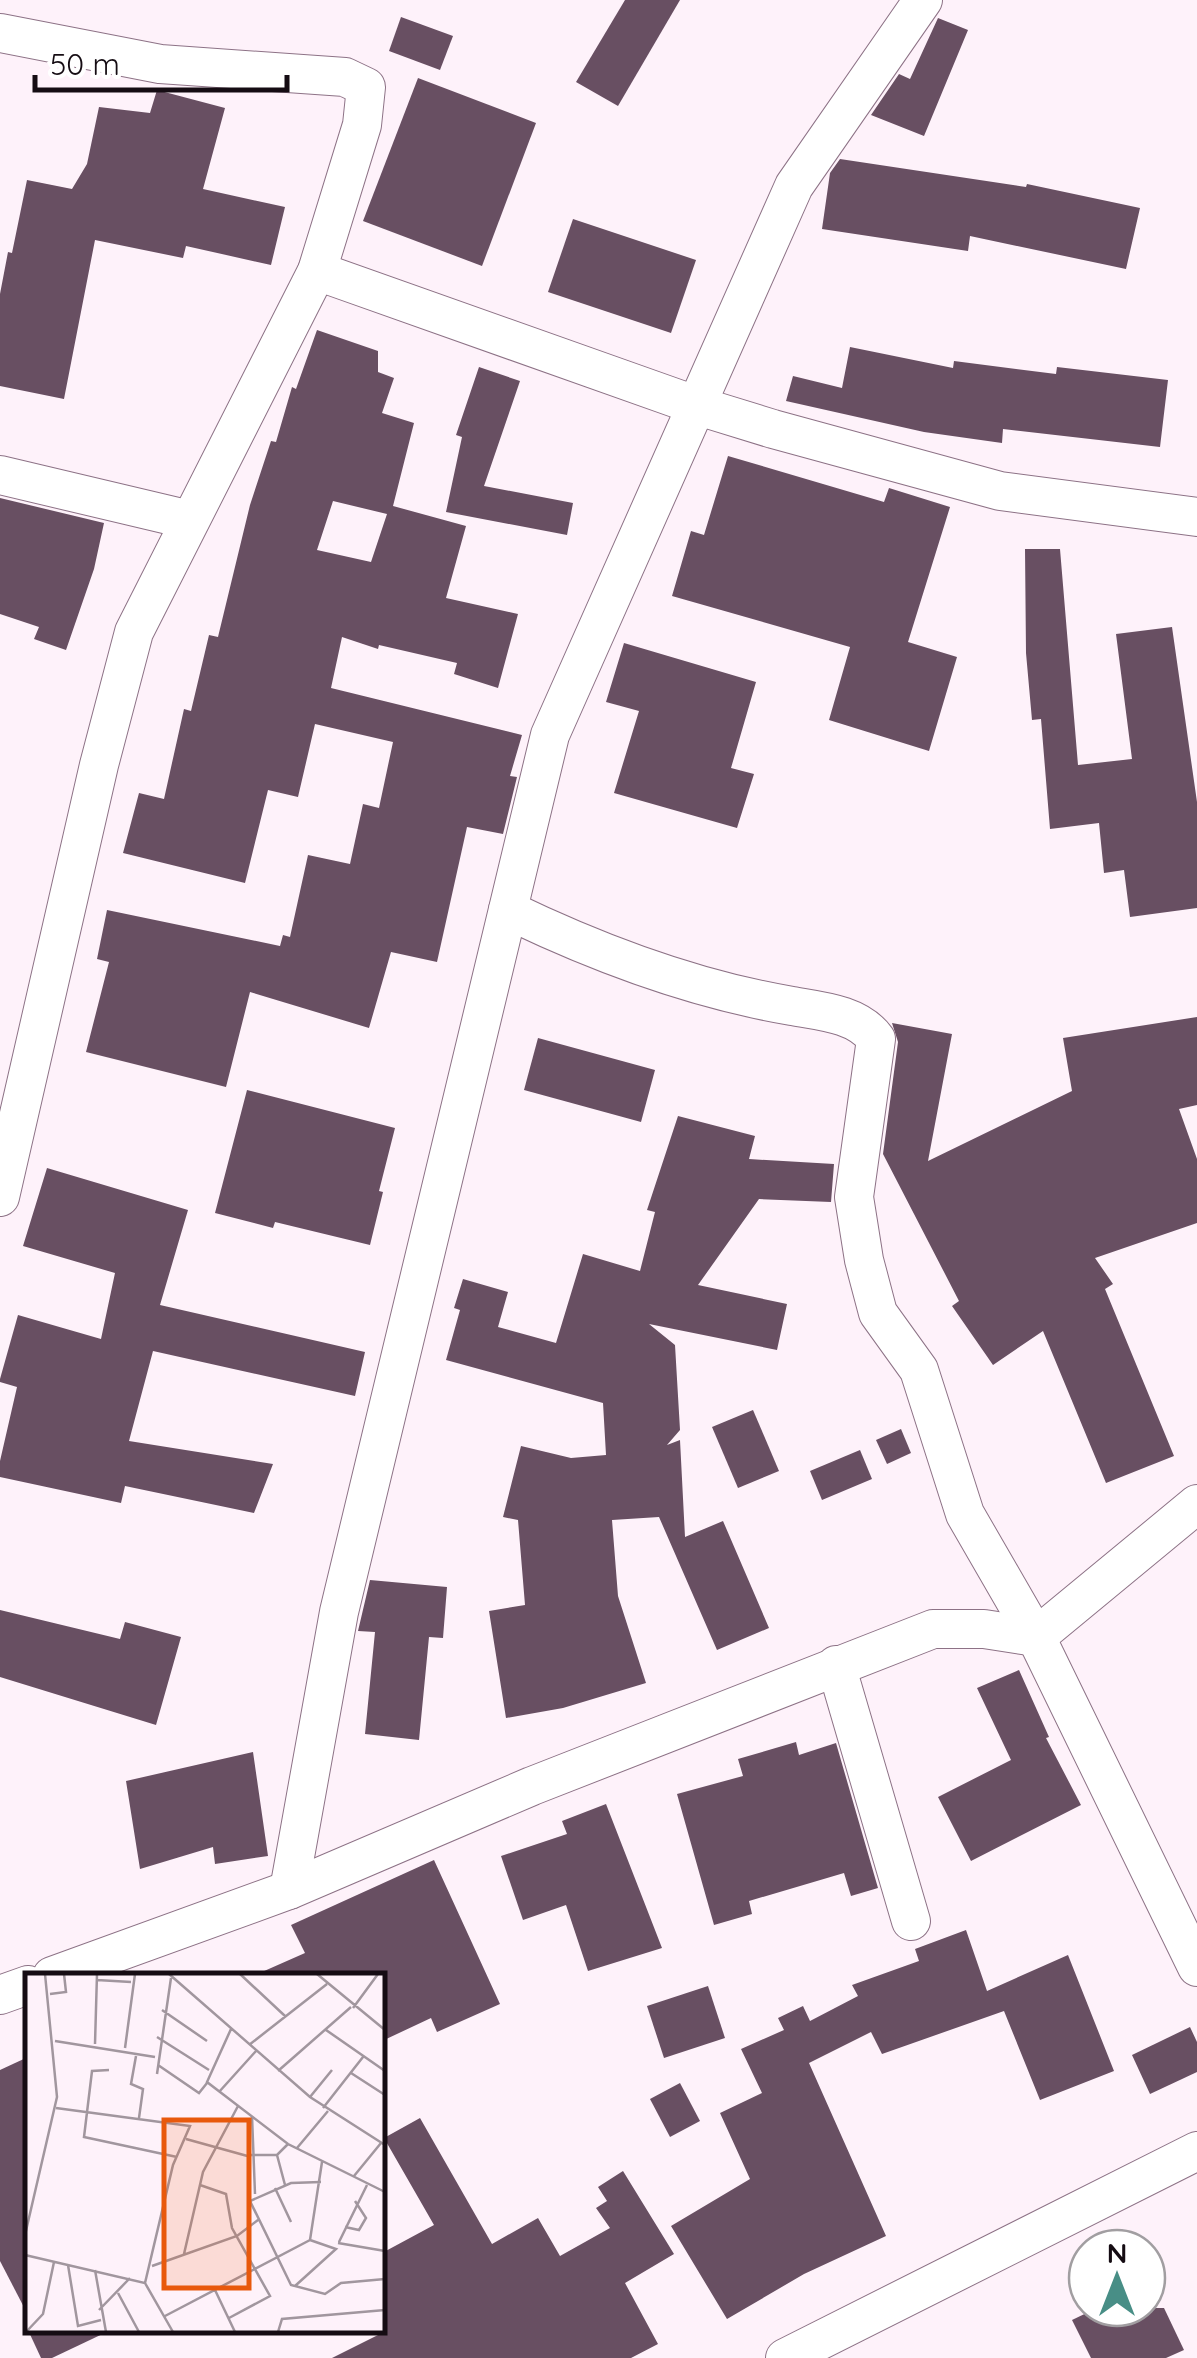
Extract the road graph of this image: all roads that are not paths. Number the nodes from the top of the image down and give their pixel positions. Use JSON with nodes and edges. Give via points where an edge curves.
{"nodes":[{"id":1,"x":923,"y":0,"type":"edge"},
{"id":2,"x":0,"y":34,"type":"edge"},
{"id":3,"x":316,"y":271,"type":"junction"},
{"id":4,"x":695,"y":405,"type":"junction"},
{"id":5,"x":0,"y":475,"type":"edge"},
{"id":6,"x":1197,"y":517,"type":"edge"},
{"id":7,"x":190,"y":520,"type":"junction"},
{"id":8,"x":508,"y":910,"type":"junction"},
{"id":9,"x":0,"y":1197,"type":"edge"},
{"id":10,"x":1197,"y":1504,"type":"edge"},
{"id":11,"x":1036,"y":1637,"type":"junction"},
{"id":12,"x":836,"y":1665,"type":"junction"},
{"id":13,"x":289,"y":1890,"type":"junction"},
{"id":14,"x":912,"y":1921,"type":"dead end"},
{"id":15,"x":1197,"y":1966,"type":"edge"},
{"id":16,"x":60,"y":1973,"type":"edge"},
{"id":17,"x":25,"y":1985,"type":"edge"},
{"id":18,"x":0,"y":1995,"type":"edge"},
{"id":19,"x":1197,"y":2152,"type":"edge"},
{"id":20,"x":785,"y":2358,"type":"edge"}],
"edges":[{"from":1,"to":4,"type":"street","via":[[794,186]]},
{"from":2,"to":3,"type":"street","via":[[160,64],[344,77],[366,88],[362,125]]},
{"from":3,"to":4,"type":"street"},
{"from":3,"to":7,"type":"street"},
{"from":4,"to":6,"type":"street","via":[[1000,492]]},
{"from":4,"to":8,"type":"street","via":[[550,736]]},
{"from":5,"to":7,"type":"street"},
{"from":7,"to":9,"type":"street","via":[[134,632]]},
{"from":8,"to":11,"type":"street","via":[[618,960],[867,1026],[876,1039],[854,1196],[878,1313],[919,1370],[965,1514]]},
{"from":8,"to":13,"type":"street","via":[[339,1612]]},
{"from":10,"to":11,"type":"street"},
{"from":11,"to":12,"type":"street","via":[[933,1629]]},
{"from":11,"to":15,"type":"street"},
{"from":12,"to":13,"type":"street"},
{"from":12,"to":14,"type":"street"},
{"from":13,"to":16,"type":"street"},
{"from":17,"to":18,"type":"street"},
{"from":19,"to":20,"type":"street"}]}
